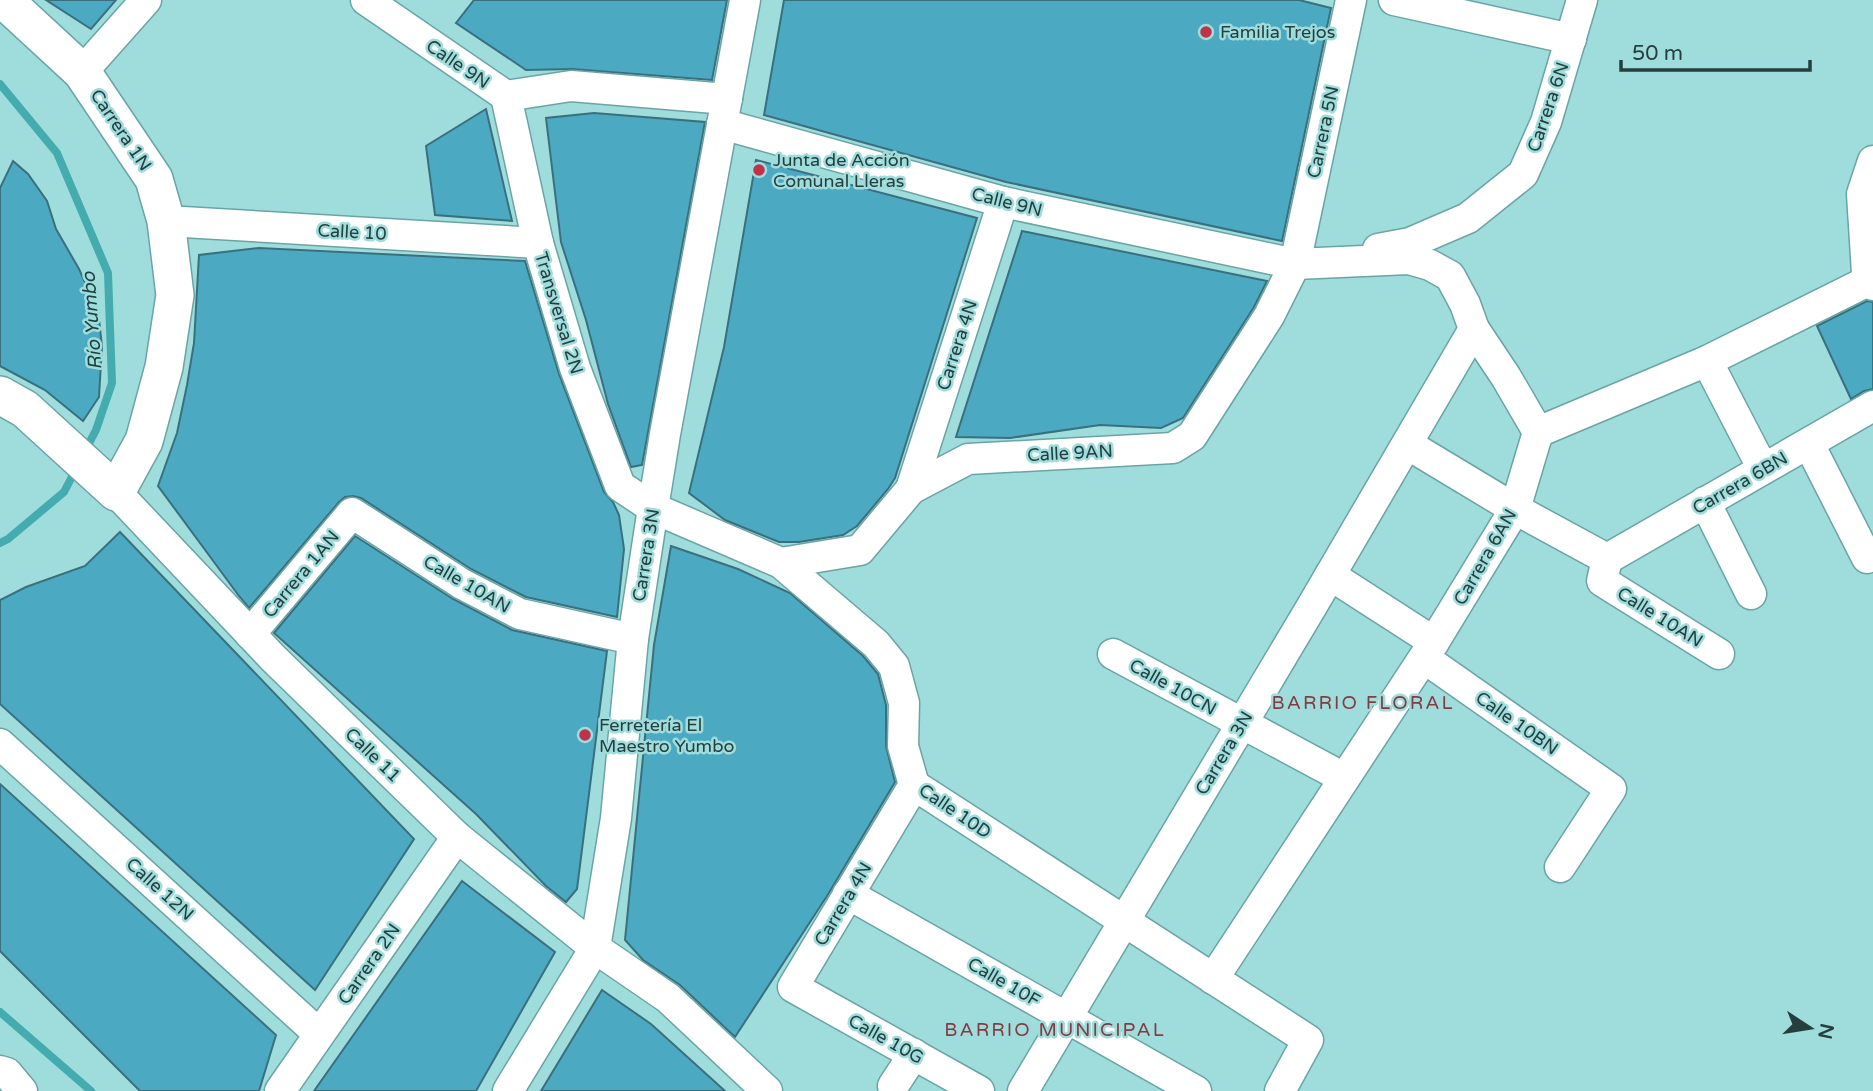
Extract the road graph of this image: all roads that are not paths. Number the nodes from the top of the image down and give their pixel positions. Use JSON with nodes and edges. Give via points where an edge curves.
{"nodes":[{"id":1,"x":4,"y":0,"type":"edge"},
{"id":2,"x":146,"y":0,"type":"edge"},
{"id":3,"x":366,"y":0,"type":"edge"},
{"id":4,"x":745,"y":0,"type":"edge"},
{"id":5,"x":1351,"y":0,"type":"edge"},
{"id":6,"x":1394,"y":0,"type":"edge"},
{"id":7,"x":1582,"y":0,"type":"edge"},
{"id":8,"x":1571,"y":39,"type":"junction"},
{"id":9,"x":82,"y":72,"type":"junction"},
{"id":10,"x":506,"y":96,"type":"junction"},
{"id":11,"x":725,"y":111,"type":"junction"},
{"id":12,"x":1873,"y":161,"type":"edge"},
{"id":13,"x":1003,"y":202,"type":"junction"},
{"id":14,"x":166,"y":221,"type":"junction"},
{"id":15,"x":538,"y":243,"type":"junction"},
{"id":16,"x":1295,"y":264,"type":"junction"},
{"id":17,"x":1872,"y":283,"type":"edge"},
{"id":18,"x":1469,"y":317,"type":"junction"},
{"id":19,"x":1707,"y":360,"type":"junction"},
{"id":20,"x":0,"y":395,"type":"edge"},
{"id":21,"x":1873,"y":406,"type":"edge"},
{"id":22,"x":1538,"y":432,"type":"junction"},
{"id":23,"x":1407,"y":444,"type":"junction"},
{"id":24,"x":1809,"y":444,"type":"junction"},
{"id":25,"x":1763,"y":469,"type":"junction"},
{"id":26,"x":911,"y":489,"type":"junction"},
{"id":27,"x":113,"y":490,"type":"junction"},
{"id":28,"x":1705,"y":502,"type":"junction"},
{"id":29,"x":653,"y":508,"type":"junction"},
{"id":30,"x":1515,"y":509,"type":"junction"},
{"id":31,"x":352,"y":513,"type":"joint"},
{"id":32,"x":1867,"y":558,"type":"dead end"},
{"id":33,"x":1607,"y":559,"type":"junction"},
{"id":34,"x":781,"y":563,"type":"junction"},
{"id":35,"x":1330,"y":575,"type":"junction"},
{"id":36,"x":1751,"y":594,"type":"dead end"},
{"id":37,"x":250,"y":634,"type":"junction"},
{"id":38,"x":633,"y":639,"type":"junction"},
{"id":39,"x":1429,"y":650,"type":"junction"},
{"id":40,"x":1113,"y":654,"type":"dead end"},
{"id":41,"x":1719,"y":654,"type":"dead end"},
{"id":42,"x":1241,"y":724,"type":"junction"},
{"id":43,"x":0,"y":744,"type":"edge"},
{"id":44,"x":1344,"y":778,"type":"junction"},
{"id":45,"x":914,"y":785,"type":"junction"},
{"id":46,"x":457,"y":837,"type":"junction"},
{"id":47,"x":1560,"y":867,"type":"dead end"},
{"id":48,"x":848,"y":894,"type":"junction"},
{"id":49,"x":1128,"y":914,"type":"junction"},
{"id":50,"x":595,"y":948,"type":"junction"},
{"id":51,"x":1218,"y":970,"type":"junction"},
{"id":52,"x":793,"y":987,"type":"joint"},
{"id":53,"x":1066,"y":1018,"type":"junction"},
{"id":54,"x":319,"y":1034,"type":"junction"},
{"id":55,"x":914,"y":1054,"type":"junction"},
{"id":56,"x":0,"y":1071,"type":"edge"},
{"id":57,"x":893,"y":1086,"type":"dead end"},
{"id":58,"x":22,"y":1091,"type":"edge"},
{"id":59,"x":280,"y":1091,"type":"edge"},
{"id":60,"x":508,"y":1091,"type":"edge"},
{"id":61,"x":767,"y":1091,"type":"edge"},
{"id":62,"x":979,"y":1091,"type":"edge"},
{"id":63,"x":1023,"y":1091,"type":"edge"},
{"id":64,"x":1196,"y":1091,"type":"edge"},
{"id":65,"x":1280,"y":1091,"type":"edge"}],
"edges":[{"from":1,"to":9,"type":"street","name":"Carrera 1N"},
{"from":2,"to":9,"type":"street"},
{"from":3,"to":10,"type":"street","name":"Calle 9N"},
{"from":4,"to":11,"type":"street","name":"Carrera 3N"},
{"from":5,"to":16,"type":"street","name":"Carrera 5N"},
{"from":6,"to":8,"type":"street"},
{"from":7,"to":8,"type":"street","name":"Carrera 6N"},
{"from":8,"to":16,"type":"street","name":"Carrera 6N","via":[[1546,122],[1523,174],[1468,218],[1410,243]]},
{"from":9,"to":14,"type":"street","name":"Carrera 1N","via":[[154,179]]},
{"from":10,"to":11,"type":"street","name":"Calle 9N","via":[[572,86]]},
{"from":10,"to":15,"type":"street","name":"Transversal 2N"},
{"from":11,"to":13,"type":"street","name":"Calle 9N"},
{"from":11,"to":29,"type":"street","name":"Carrera 3N"},
{"from":12,"to":17,"type":"street","via":[[1862,194],[1867,273]]},
{"from":13,"to":16,"type":"street","name":"Calle 9N"},
{"from":13,"to":26,"type":"street","name":"Carrera 4N"},
{"from":14,"to":15,"type":"street","name":"Calle 10"},
{"from":14,"to":27,"type":"street","name":"Carrera 1N","via":[[175,295],[164,367],[144,441]]},
{"from":15,"to":29,"type":"street","name":"Transversal 2N","via":[[575,368],[620,486]]},
{"from":16,"to":18,"type":"street","via":[[1409,259],[1430,265],[1450,276]]},
{"from":16,"to":26,"type":"street","name":"Calle 9AN","via":[[1269,316],[1192,436],[1173,448],[968,459]]},
{"from":17,"to":19,"type":"street"},
{"from":18,"to":22,"type":"street"},
{"from":18,"to":23,"type":"street","name":"Carrera 3N"},
{"from":19,"to":22,"type":"street"},
{"from":19,"to":25,"type":"street"},
{"from":20,"to":27,"type":"street","name":"Calle 11","via":[[25,409]]},
{"from":21,"to":24,"type":"street","name":"Carrera 6BN"},
{"from":22,"to":30,"type":"street","name":"Carrera 6AN"},
{"from":23,"to":30,"type":"street"},
{"from":23,"to":35,"type":"street","name":"Carrera 3N"},
{"from":24,"to":25,"type":"street","name":"Carrera 6BN"},
{"from":24,"to":32,"type":"street"},
{"from":25,"to":28,"type":"street","name":"Carrera 6BN"},
{"from":26,"to":34,"type":"street","name":"Calle 9AN","via":[[860,550]]},
{"from":27,"to":37,"type":"street","name":"Calle 11"},
{"from":28,"to":33,"type":"street","name":"Carrera 6BN"},
{"from":28,"to":36,"type":"street"},
{"from":29,"to":34,"type":"street","name":"Calle 10D"},
{"from":29,"to":38,"type":"street","name":"Carrera 3N"},
{"from":30,"to":33,"type":"street"},
{"from":30,"to":39,"type":"street","name":"Carrera 6AN"},
{"from":31,"to":37,"type":"street","name":"Carrera 1AN"},
{"from":31,"to":38,"type":"street","name":"Calle 10AN","via":[[520,614]]},
{"from":33,"to":41,"type":"street","name":"Calle 10AN","via":[[1602,580]]},
{"from":34,"to":45,"type":"street","name":"Calle 10D","via":[[876,644],[894,666],[904,703],[903,746]]},
{"from":35,"to":39,"type":"street","name":"Calle 10BN"},
{"from":35,"to":42,"type":"street","name":"Carrera 3N"},
{"from":37,"to":46,"type":"street","name":"Calle 11"},
{"from":38,"to":50,"type":"street","name":"Carrera 3N","via":[[616,818]]},
{"from":39,"to":44,"type":"street","name":"Carrera 6AN"},
{"from":39,"to":47,"type":"street","name":"Calle 10BN","via":[[1611,789]]},
{"from":40,"to":42,"type":"street","name":"Calle 10CN"},
{"from":42,"to":44,"type":"street","name":"Calle 10CN"},
{"from":42,"to":49,"type":"street","name":"Carrera 3N"},
{"from":43,"to":54,"type":"street","name":"Calle 12N"},
{"from":44,"to":51,"type":"street","name":"Carrera 6AN"},
{"from":45,"to":48,"type":"street","name":"Carrera 4N"},
{"from":45,"to":49,"type":"street","name":"Calle 10D"},
{"from":46,"to":50,"type":"street","name":"Calle 11"},
{"from":46,"to":54,"type":"street","name":"Carrera 2N"},
{"from":48,"to":52,"type":"street","name":"Carrera 4N"},
{"from":48,"to":53,"type":"street","name":"Calle 10F"},
{"from":49,"to":51,"type":"street","name":"Calle 10D"},
{"from":49,"to":53,"type":"street","name":"Carrera 3N"},
{"from":50,"to":60,"type":"street","name":"Carrera 3N"},
{"from":50,"to":61,"type":"street","name":"Calle 11","via":[[668,998]]},
{"from":51,"to":65,"type":"street","name":"Calle 10D","via":[[1308,1040]]},
{"from":52,"to":55,"type":"street","name":"Calle 10G"},
{"from":53,"to":63,"type":"street","name":"Carrera 3N"},
{"from":53,"to":64,"type":"street","name":"Calle 10F"},
{"from":54,"to":59,"type":"street","name":"Carrera 2N"},
{"from":55,"to":57,"type":"street"},
{"from":55,"to":62,"type":"street","name":"Calle 10G"},
{"from":56,"to":58,"type":"street"}]}
